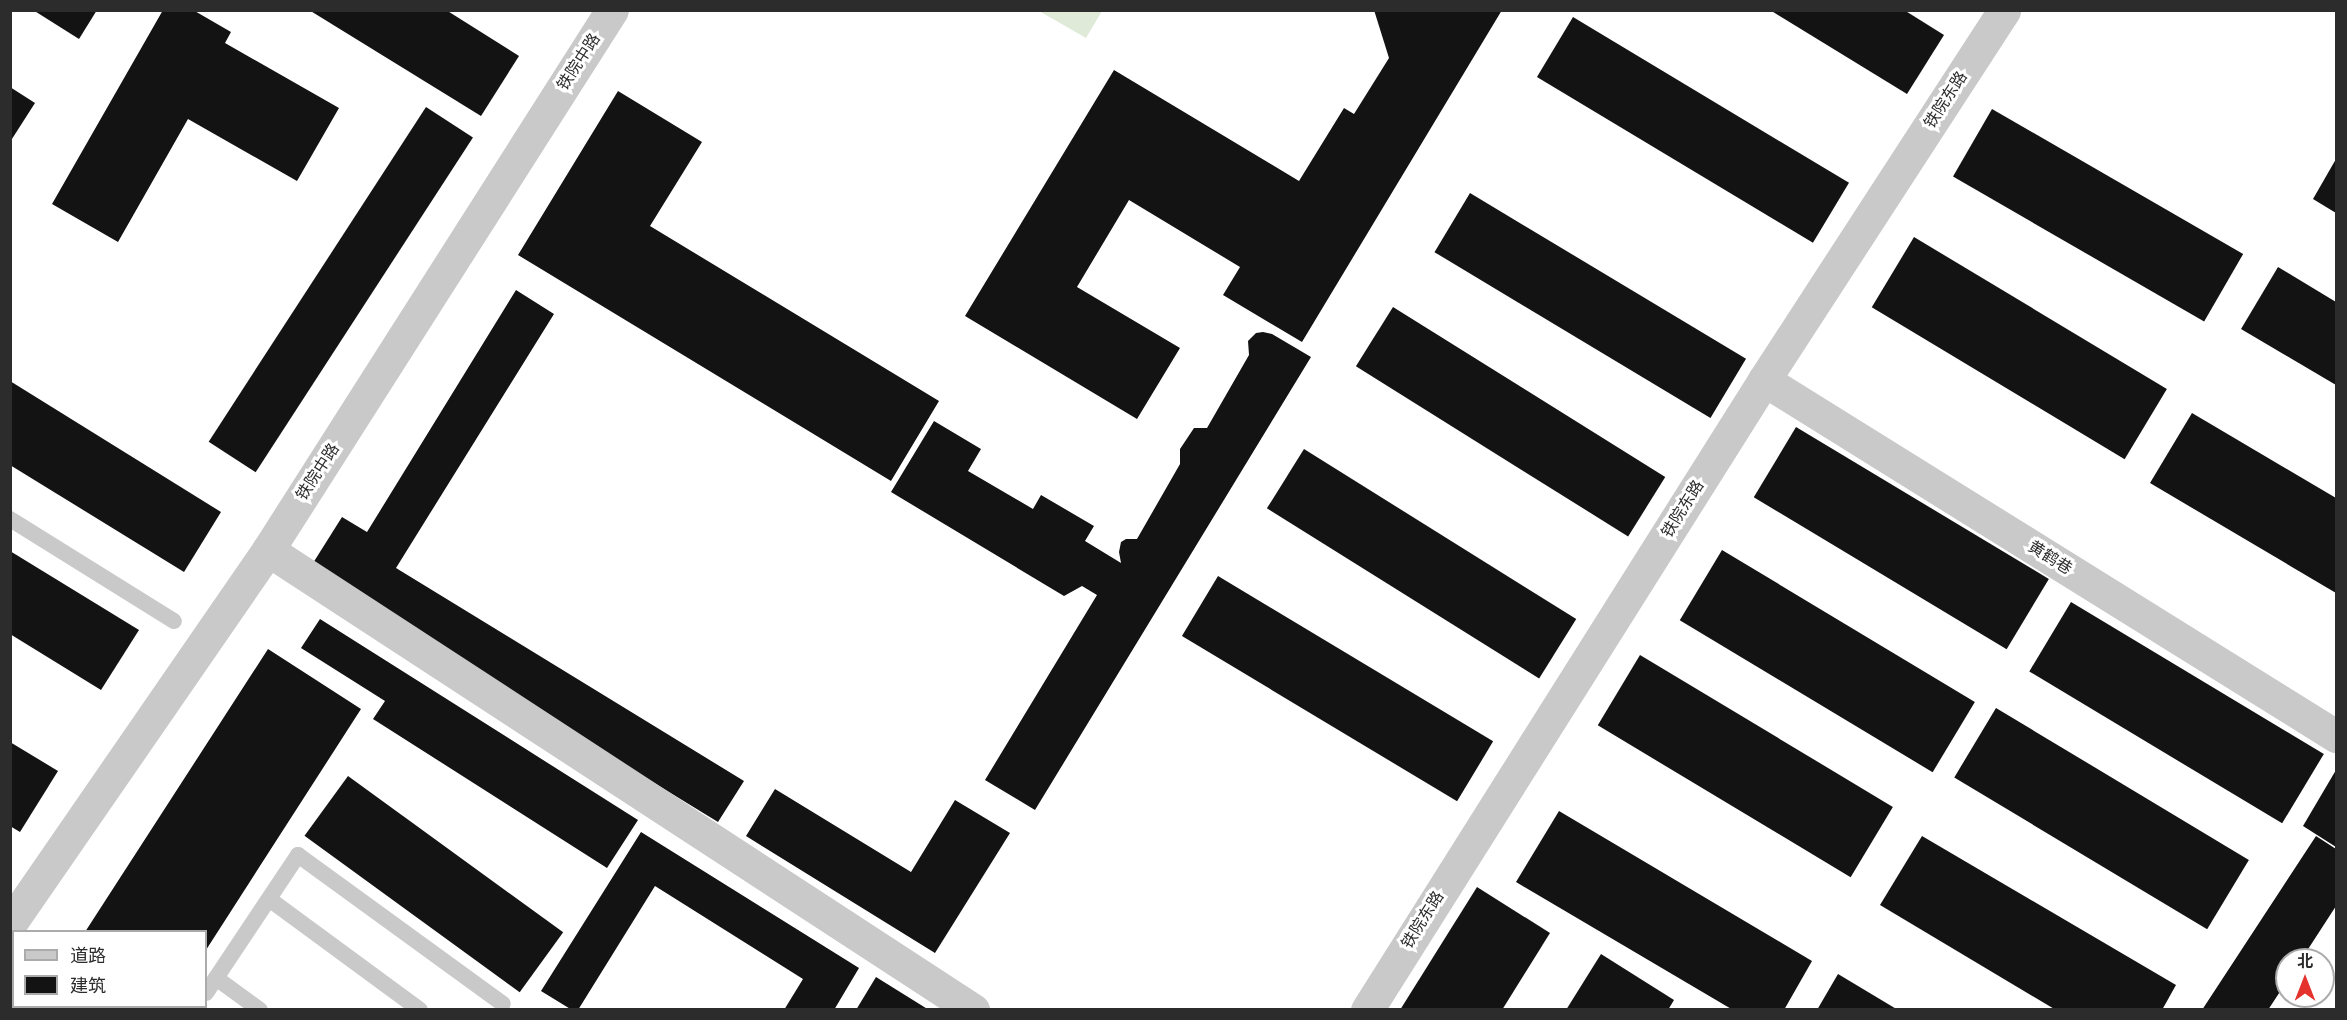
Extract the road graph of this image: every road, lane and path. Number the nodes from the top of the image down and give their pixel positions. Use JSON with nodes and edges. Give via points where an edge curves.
{"nodes":[{"id":1,"x":612,"y":10,"type":"edge"},
{"id":2,"x":2004,"y":10,"type":"edge"},
{"id":3,"x":1764,"y":380,"type":"junction"},
{"id":4,"x":10,"y":519,"type":"edge"},
{"id":5,"x":268,"y":550,"type":"junction"},
{"id":6,"x":174,"y":621,"type":"dead end"},
{"id":7,"x":2337,"y":736,"type":"edge"},
{"id":8,"x":269,"y":899,"type":"junction"},
{"id":9,"x":10,"y":924,"type":"edge"},
{"id":10,"x":216,"y":978,"type":"junction"},
{"id":11,"x":207,"y":992,"type":"edge"},
{"id":12,"x":503,"y":1004,"type":"dead end"},
{"id":13,"x":260,"y":1010,"type":"edge"},
{"id":14,"x":420,"y":1010,"type":"edge"},
{"id":15,"x":972,"y":1010,"type":"edge"},
{"id":16,"x":1367,"y":1010,"type":"edge"}],
"edges":[{"from":1,"to":5,"type":"street","name":"铁院中路"},
{"from":2,"to":3,"type":"street","name":"铁院东路"},
{"from":3,"to":7,"type":"street","name":"黄鹤巷"},
{"from":3,"to":16,"type":"street","name":"铁院东路"},
{"from":4,"to":6,"type":"lane"},
{"from":5,"to":9,"type":"street","name":"铁院中路"},
{"from":5,"to":15,"type":"street"},
{"from":8,"to":10,"type":"lane"},
{"from":8,"to":12,"type":"lane","via":[[298,855]]},
{"from":8,"to":14,"type":"lane"},
{"from":10,"to":11,"type":"lane"},
{"from":10,"to":13,"type":"lane"}]}
